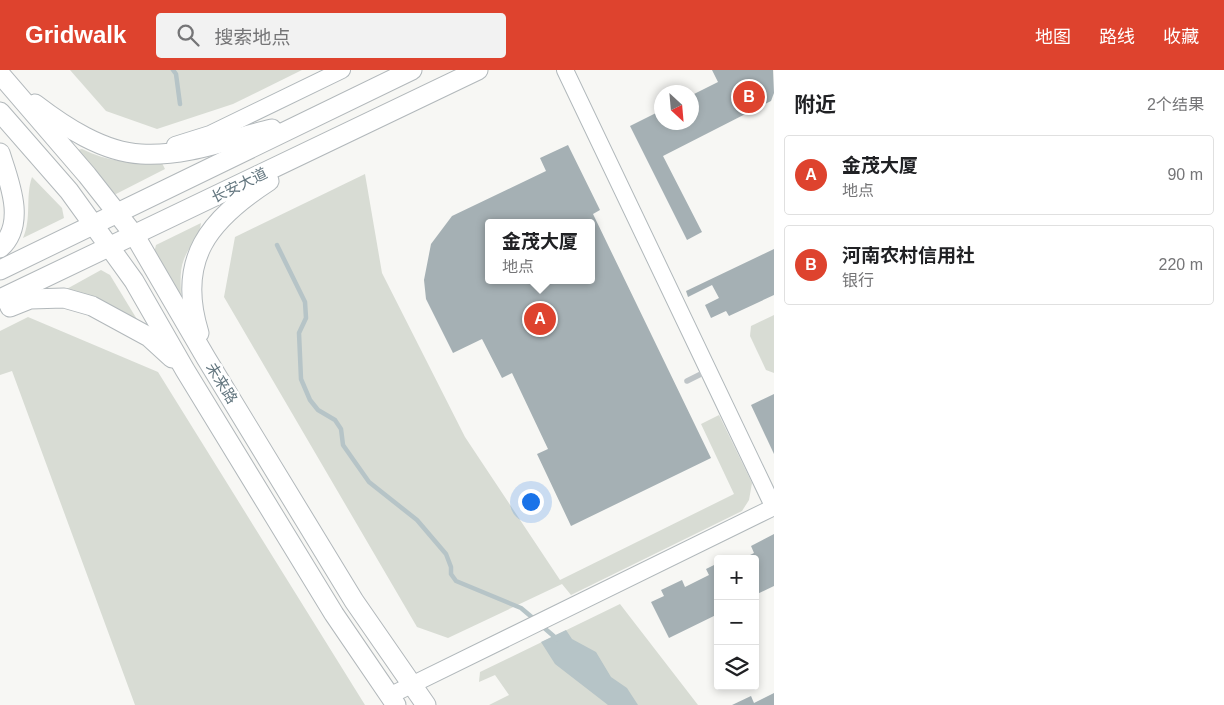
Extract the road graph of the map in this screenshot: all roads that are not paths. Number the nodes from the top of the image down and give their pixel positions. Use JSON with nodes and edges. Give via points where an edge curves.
{"nodes":[{"id":1,"x":342,"y":70,"type":"edge"},
{"id":2,"x":412,"y":70,"type":"edge"},
{"id":3,"x":478,"y":70,"type":"edge"},
{"id":4,"x":565,"y":70,"type":"edge"},
{"id":5,"x":4,"y":79,"type":"edge"},
{"id":6,"x":0,"y":112,"type":"edge"},
{"id":7,"x":305,"y":122,"type":"junction"},
{"id":8,"x":320,"y":146,"type":"junction"},
{"id":9,"x":128,"y":152,"type":"junction"},
{"id":10,"x":0,"y":153,"type":"edge"},
{"id":11,"x":117,"y":213,"type":"junction"},
{"id":12,"x":94,"y":224,"type":"junction"},
{"id":13,"x":135,"y":236,"type":"junction"},
{"id":14,"x":111,"y":247,"type":"junction"},
{"id":15,"x":0,"y":248,"type":"edge"},
{"id":16,"x":0,"y":270,"type":"edge"},
{"id":17,"x":0,"y":300,"type":"edge"},
{"id":18,"x":0,"y":311,"type":"edge"},
{"id":19,"x":206,"y":358,"type":"junction"},
{"id":20,"x":185,"y":370,"type":"junction"},
{"id":21,"x":708,"y":370,"type":"junction"},
{"id":22,"x":687,"y":381,"type":"dead end"},
{"id":23,"x":774,"y":507,"type":"edge"},
{"id":24,"x":410,"y":685,"type":"junction"},
{"id":25,"x":393,"y":700,"type":"edge"},
{"id":26,"x":426,"y":705,"type":"edge"}],
"edges":[{"from":1,"to":9,"type":"street","via":[[197,139]]},
{"from":2,"to":7,"type":"main road","name":"长安大道"},
{"from":3,"to":8,"type":"main road","name":"长安大道"},
{"from":4,"to":21,"type":"street"},
{"from":5,"to":9,"type":"main road","via":[[57,121],[90,139]]},
{"from":5,"to":11,"type":"main road","name":"未来路"},
{"from":6,"to":12,"type":"main road","name":"未来路"},
{"from":7,"to":9,"type":"main road","via":[[179,152]]},
{"from":7,"to":11,"type":"main road","name":"长安大道"},
{"from":8,"to":13,"type":"main road","name":"长安大道"},
{"from":8,"to":19,"type":"main road","via":[[230,210],[212,229],[195,260],[190,294]]},
{"from":10,"to":15,"type":"main road","via":[[12,188],[14,225]]},
{"from":11,"to":12,"type":"main road","name":"长安大道"},
{"from":11,"to":13,"type":"main road","name":"未来路"},
{"from":12,"to":14,"type":"main road","name":"未来路"},
{"from":12,"to":16,"type":"main road","name":"长安大道"},
{"from":13,"to":14,"type":"main road","name":"长安大道"},
{"from":13,"to":19,"type":"main road","name":"未来路"},
{"from":14,"to":17,"type":"main road","name":"长安大道"},
{"from":14,"to":20,"type":"main road","name":"未来路"},
{"from":18,"to":20,"type":"main road","via":[[30,299],[64,298],[92,306],[149,337]]},
{"from":19,"to":24,"type":"main road","name":"未来路","via":[[354,601]]},
{"from":20,"to":25,"type":"main road","name":"未来路","via":[[334,614]]},
{"from":21,"to":22,"type":"lane"},
{"from":21,"to":23,"type":"street"},
{"from":23,"to":24,"type":"street"},
{"from":24,"to":25,"type":"street"},
{"from":24,"to":26,"type":"main road","name":"未来路"}]}
